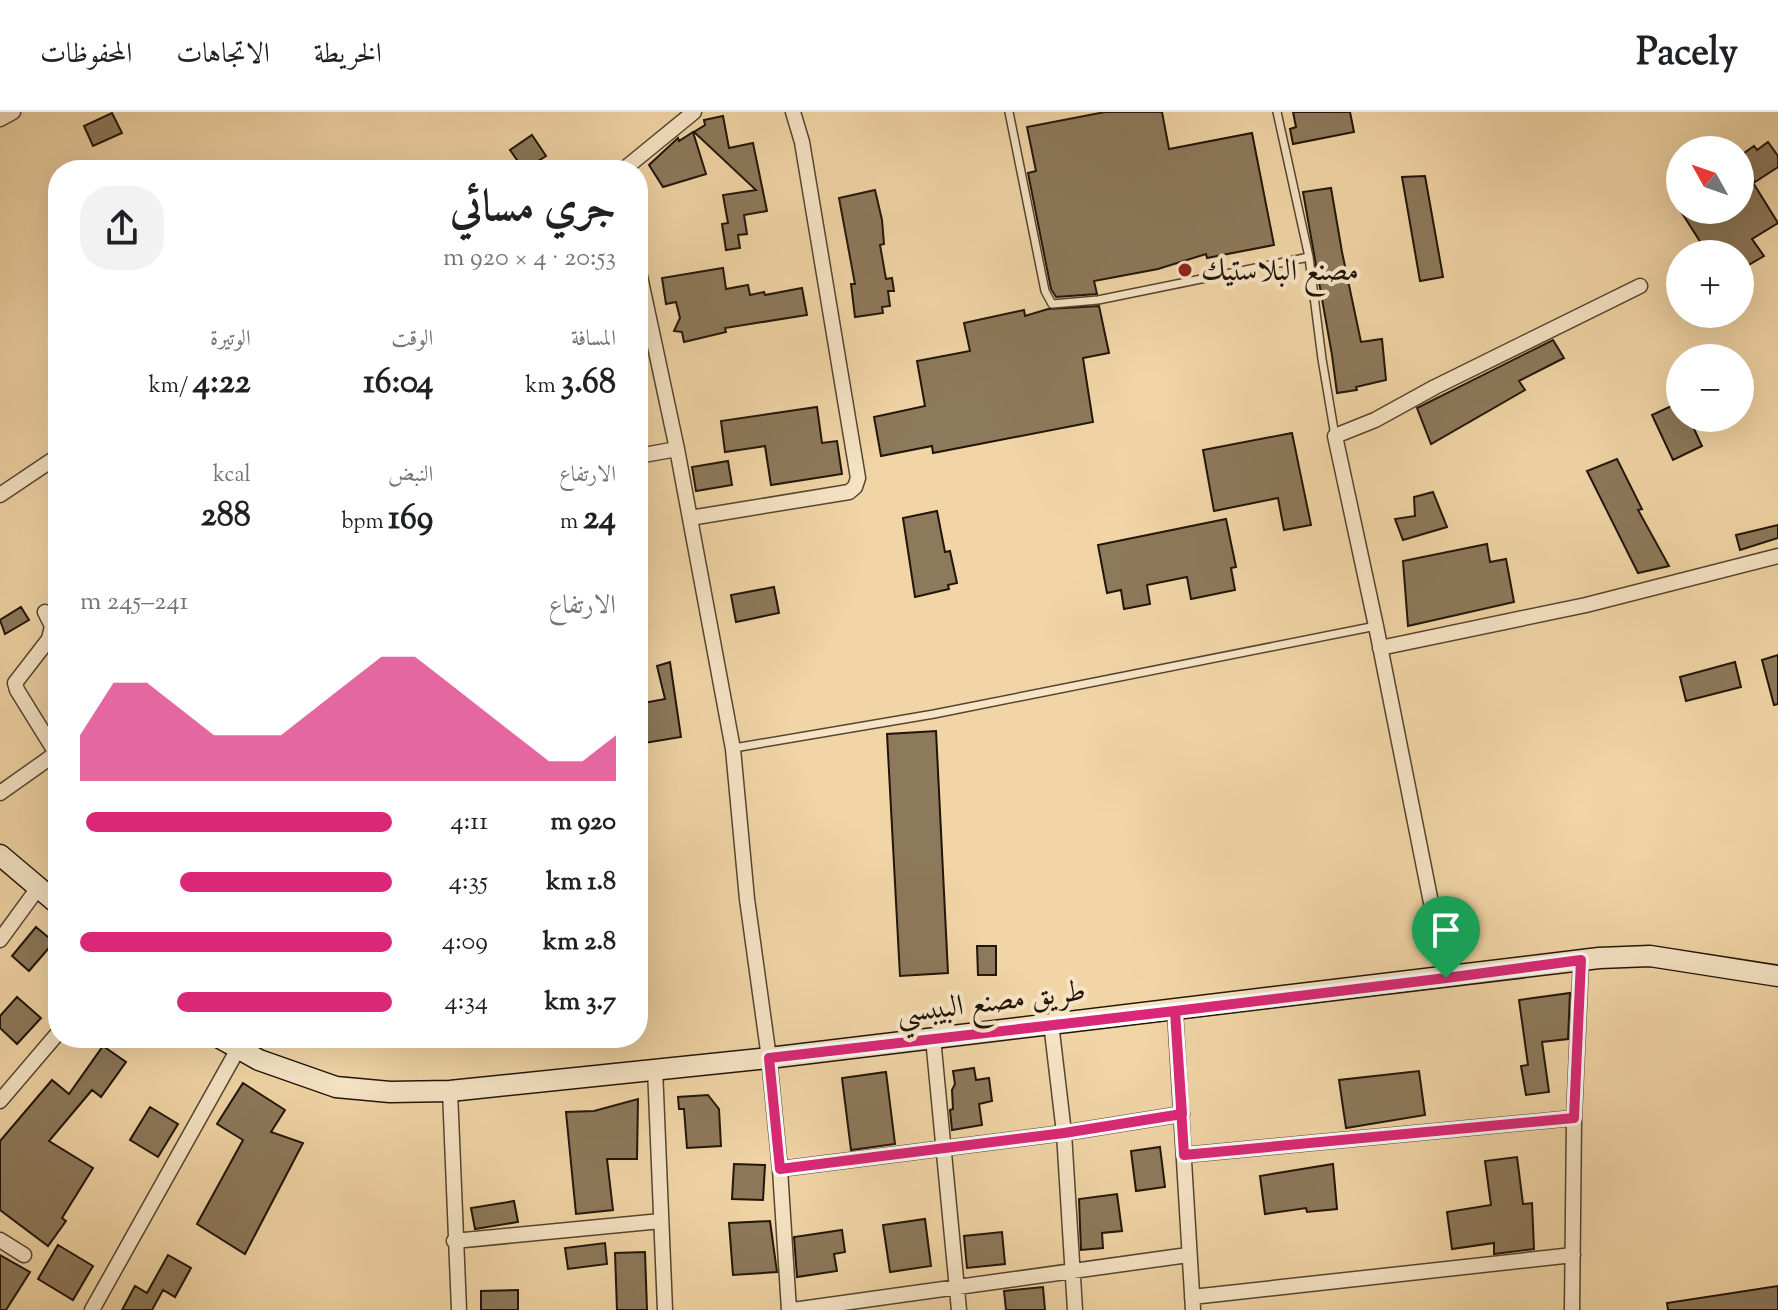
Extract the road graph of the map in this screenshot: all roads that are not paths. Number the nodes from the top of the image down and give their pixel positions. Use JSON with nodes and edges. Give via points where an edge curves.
{"nodes":[{"id":1,"x":13,"y":112,"type":"edge"},
{"id":2,"x":694,"y":112,"type":"edge"},
{"id":3,"x":793,"y":112,"type":"edge"},
{"id":4,"x":1009,"y":112,"type":"edge"},
{"id":5,"x":1277,"y":112,"type":"edge"},
{"id":6,"x":0,"y":119,"type":"edge"},
{"id":7,"x":635,"y":160,"type":"edge"},
{"id":8,"x":1309,"y":257,"type":"junction"},
{"id":9,"x":1640,"y":286,"type":"dead end"},
{"id":10,"x":648,"y":314,"type":"edge"},
{"id":11,"x":1335,"y":436,"type":"junction"},
{"id":12,"x":677,"y":449,"type":"junction"},
{"id":13,"x":648,"y":454,"type":"edge"},
{"id":14,"x":48,"y":463,"type":"edge"},
{"id":15,"x":0,"y":495,"type":"edge"},
{"id":16,"x":690,"y":518,"type":"junction"},
{"id":17,"x":1778,"y":556,"type":"edge"},
{"id":18,"x":45,"y":612,"type":"dead end"},
{"id":19,"x":48,"y":618,"type":"edge"},
{"id":20,"x":1376,"y":626,"type":"junction"},
{"id":21,"x":48,"y":640,"type":"edge"},
{"id":22,"x":1380,"y":648,"type":"junction"},
{"id":23,"x":48,"y":739,"type":"edge"},
{"id":24,"x":733,"y":749,"type":"junction"},
{"id":25,"x":48,"y":759,"type":"edge"},
{"id":26,"x":0,"y":793,"type":"edge"},
{"id":27,"x":0,"y":855,"type":"edge"},
{"id":28,"x":38,"y":888,"type":"junction"},
{"id":29,"x":48,"y":896,"type":"edge"},
{"id":30,"x":0,"y":940,"type":"edge"},
{"id":31,"x":1581,"y":960,"type":"junction"},
{"id":32,"x":1778,"y":976,"type":"edge"},
{"id":33,"x":1446,"y":978,"type":"junction"},
{"id":34,"x":1175,"y":1011,"type":"junction"},
{"id":35,"x":1051,"y":1023,"type":"junction"},
{"id":36,"x":933,"y":1038,"type":"junction"},
{"id":37,"x":48,"y":1045,"type":"edge"},
{"id":38,"x":238,"y":1049,"type":"joint"},
{"id":39,"x":769,"y":1058,"type":"junction"},
{"id":40,"x":655,"y":1068,"type":"junction"},
{"id":41,"x":450,"y":1091,"type":"junction"},
{"id":42,"x":0,"y":1101,"type":"edge"},
{"id":43,"x":1182,"y":1114,"type":"junction"},
{"id":44,"x":1574,"y":1118,"type":"junction"},
{"id":45,"x":1064,"y":1133,"type":"junction"},
{"id":46,"x":945,"y":1149,"type":"junction"},
{"id":47,"x":1184,"y":1155,"type":"junction"},
{"id":48,"x":780,"y":1169,"type":"junction"},
{"id":49,"x":661,"y":1221,"type":"junction"},
{"id":50,"x":0,"y":1240,"type":"edge"},
{"id":51,"x":454,"y":1241,"type":"junction"},
{"id":52,"x":24,"y":1255,"type":"dead end"},
{"id":53,"x":1188,"y":1255,"type":"junction"},
{"id":54,"x":1573,"y":1255,"type":"junction"},
{"id":55,"x":1072,"y":1272,"type":"junction"},
{"id":56,"x":958,"y":1287,"type":"junction"},
{"id":57,"x":1192,"y":1304,"type":"edge"},
{"id":58,"x":92,"y":1310,"type":"edge"},
{"id":59,"x":459,"y":1310,"type":"edge"},
{"id":60,"x":665,"y":1310,"type":"edge"},
{"id":61,"x":791,"y":1310,"type":"edge"},
{"id":62,"x":959,"y":1310,"type":"edge"},
{"id":63,"x":1075,"y":1310,"type":"edge"},
{"id":64,"x":1572,"y":1310,"type":"edge"}],
"edges":[{"from":1,"to":6,"type":"street"},
{"from":2,"to":7,"type":"street"},
{"from":3,"to":16,"type":"street","via":[[858,478],[849,492]]},
{"from":4,"to":8,"type":"lane","via":[[1046,297],[1052,304],[1098,300]]},
{"from":5,"to":8,"type":"lane"},
{"from":8,"to":11,"type":"lane"},
{"from":9,"to":11,"type":"street"},
{"from":10,"to":12,"type":"street"},
{"from":11,"to":20,"type":"street"},
{"from":12,"to":13,"type":"street"},
{"from":12,"to":16,"type":"street"},
{"from":14,"to":15,"type":"street"},
{"from":16,"to":24,"type":"street"},
{"from":17,"to":22,"type":"street","via":[[1586,605]]},
{"from":18,"to":19,"type":"street"},
{"from":20,"to":22,"type":"street"},
{"from":20,"to":24,"type":"lane"},
{"from":21,"to":23,"type":"street","via":[[15,683]]},
{"from":22,"to":33,"type":"street"},
{"from":24,"to":39,"type":"street"},
{"from":25,"to":26,"type":"street"},
{"from":27,"to":28,"type":"main road"},
{"from":28,"to":29,"type":"main road"},
{"from":28,"to":30,"type":"street"},
{"from":31,"to":32,"type":"main road","name":"طريق مصنع البيبسي","via":[[1650,956]]},
{"from":31,"to":33,"type":"main road","name":"طريق مصنع البيبسي"},
{"from":31,"to":44,"type":"street"},
{"from":33,"to":34,"type":"main road","name":"طريق مصنع البيبسي"},
{"from":34,"to":35,"type":"main road","name":"طريق مصنع البيبسي"},
{"from":34,"to":43,"type":"street"},
{"from":35,"to":36,"type":"main road","name":"طريق مصنع البيبسي"},
{"from":35,"to":45,"type":"street"},
{"from":36,"to":39,"type":"main road","name":"طريق مصنع البيبسي"},
{"from":36,"to":46,"type":"street"},
{"from":37,"to":42,"type":"street"},
{"from":38,"to":41,"type":"main road","name":"طريق مصنع البيبسي","via":[[336,1087]]},
{"from":38,"to":58,"type":"street"},
{"from":39,"to":40,"type":"main road","name":"طريق مصنع البيبسي"},
{"from":39,"to":48,"type":"street"},
{"from":40,"to":41,"type":"main road","name":"طريق مصنع البيبسي"},
{"from":40,"to":49,"type":"street"},
{"from":41,"to":51,"type":"street"},
{"from":43,"to":45,"type":"street"},
{"from":43,"to":47,"type":"street"},
{"from":44,"to":47,"type":"street"},
{"from":44,"to":54,"type":"street"},
{"from":45,"to":46,"type":"street"},
{"from":45,"to":55,"type":"street"},
{"from":46,"to":48,"type":"street"},
{"from":46,"to":56,"type":"street"},
{"from":47,"to":53,"type":"street"},
{"from":48,"to":61,"type":"street"},
{"from":49,"to":51,"type":"street"},
{"from":49,"to":60,"type":"street"},
{"from":50,"to":52,"type":"street"},
{"from":51,"to":59,"type":"street"},
{"from":53,"to":55,"type":"street"},
{"from":53,"to":57,"type":"street"},
{"from":54,"to":57,"type":"street"},
{"from":54,"to":64,"type":"street"},
{"from":55,"to":56,"type":"street"},
{"from":55,"to":63,"type":"street"},
{"from":56,"to":61,"type":"street"},
{"from":56,"to":62,"type":"street"}]}
